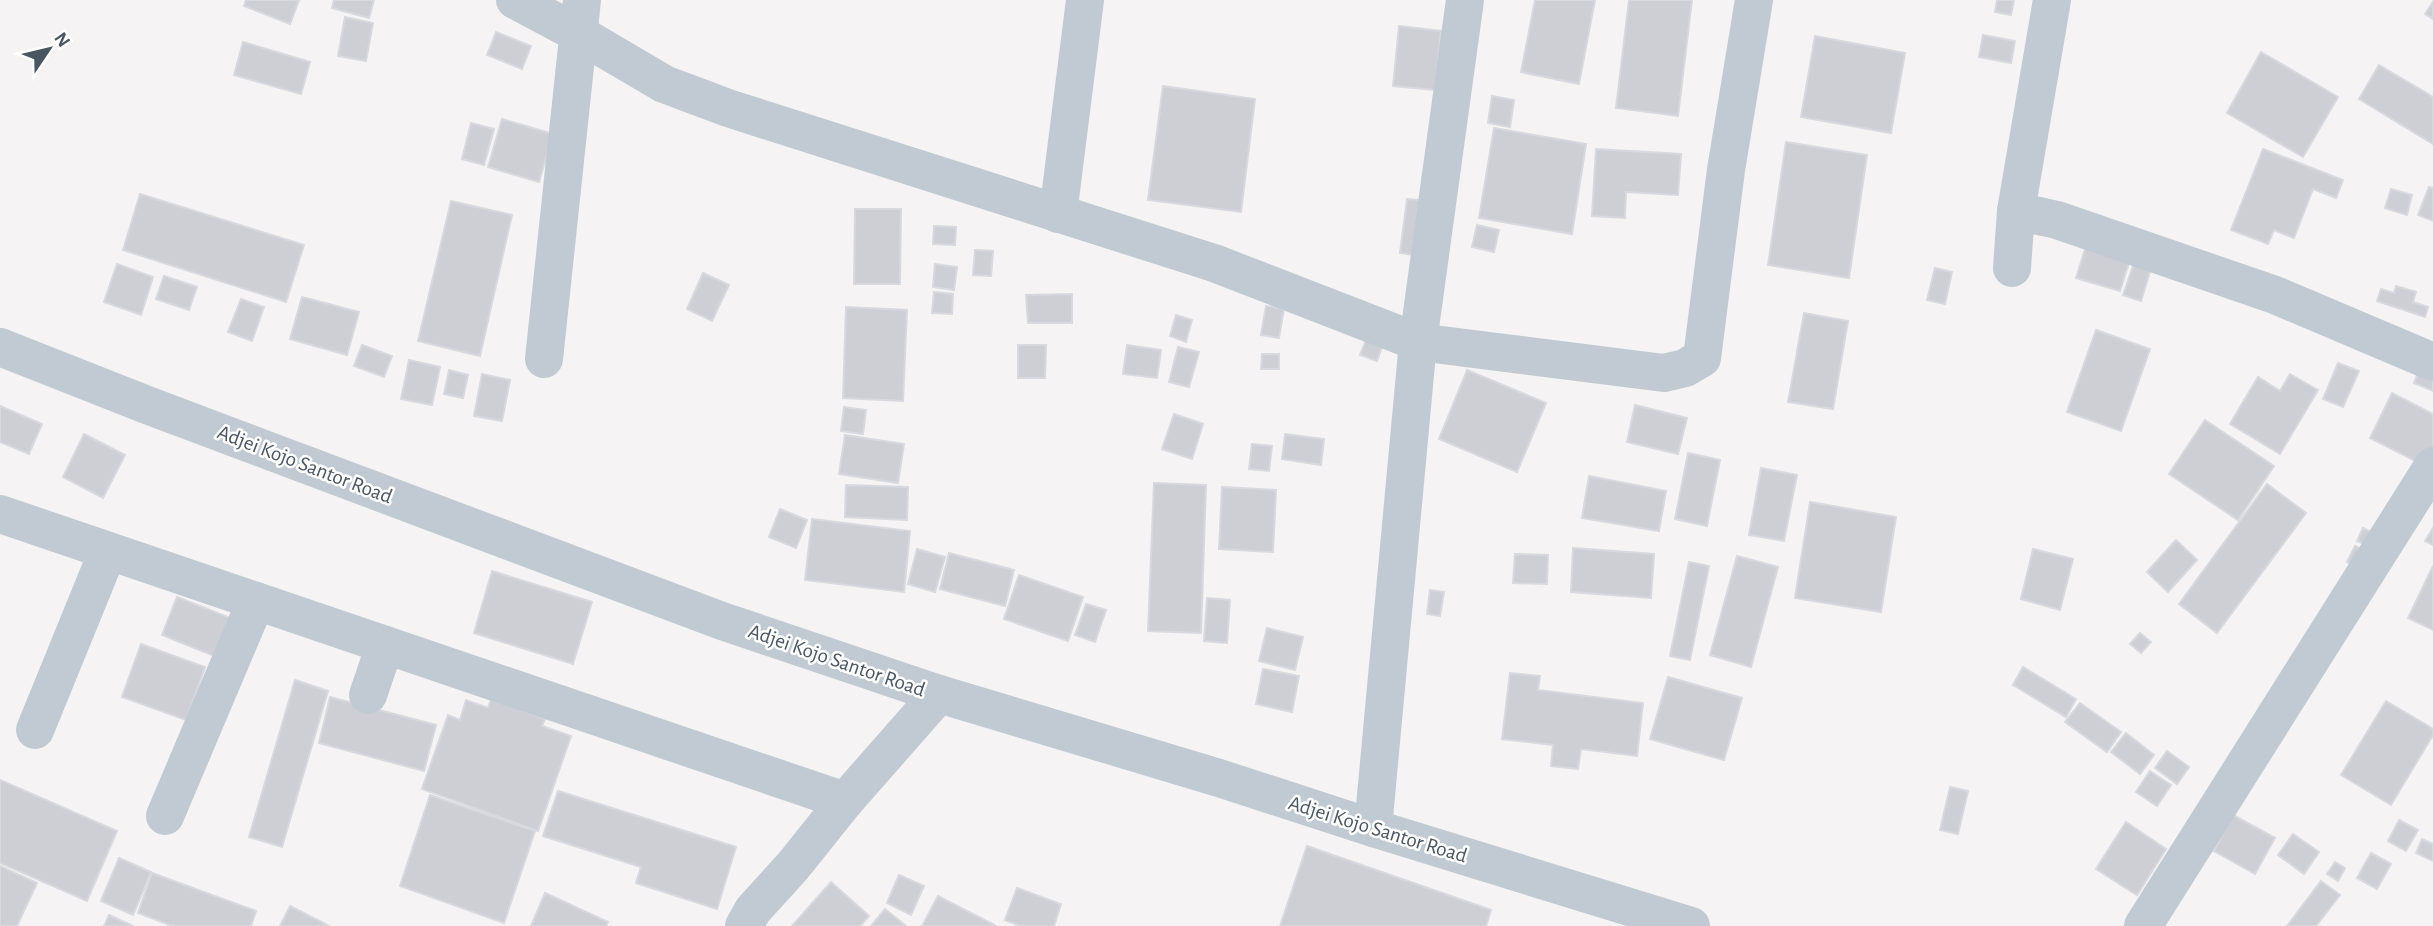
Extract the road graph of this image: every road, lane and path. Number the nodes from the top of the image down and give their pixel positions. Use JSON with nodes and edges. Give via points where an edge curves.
{"nodes":[{"id":1,"x":515,"y":0,"type":"edge"},
{"id":2,"x":1085,"y":0,"type":"edge"},
{"id":3,"x":1465,"y":0,"type":"edge"},
{"id":4,"x":1754,"y":0,"type":"edge"},
{"id":5,"x":2052,"y":0,"type":"edge"},
{"id":6,"x":580,"y":17,"type":"edge"},
{"id":7,"x":2016,"y":211,"type":"junction"},
{"id":8,"x":1058,"y":214,"type":"junction"},
{"id":9,"x":2012,"y":268,"type":"dead end"},
{"id":10,"x":1418,"y":342,"type":"junction"},
{"id":11,"x":0,"y":347,"type":"edge"},
{"id":12,"x":544,"y":359,"type":"dead end"},
{"id":13,"x":2433,"y":362,"type":"edge"},
{"id":14,"x":2433,"y":466,"type":"edge"},
{"id":15,"x":0,"y":514,"type":"edge"},
{"id":16,"x":108,"y":551,"type":"junction"},
{"id":17,"x":256,"y":601,"type":"junction"},
{"id":18,"x":385,"y":645,"type":"junction"},
{"id":19,"x":939,"y":694,"type":"junction"},
{"id":20,"x":368,"y":695,"type":"dead end"},
{"id":21,"x":35,"y":730,"type":"dead end"},
{"id":22,"x":845,"y":801,"type":"junction"},
{"id":23,"x":165,"y":816,"type":"dead end"},
{"id":24,"x":1373,"y":828,"type":"junction"},
{"id":25,"x":744,"y":926,"type":"edge"},
{"id":26,"x":1691,"y":926,"type":"edge"},
{"id":27,"x":2143,"y":926,"type":"edge"}],
"edges":[{"from":1,"to":6,"type":"street"},
{"from":2,"to":8,"type":"street"},
{"from":3,"to":10,"type":"street"},
{"from":4,"to":10,"type":"street","via":[[1702,358],[1664,373]]},
{"from":5,"to":7,"type":"street"},
{"from":6,"to":8,"type":"street","via":[[664,84]]},
{"from":6,"to":12,"type":"street"},
{"from":7,"to":9,"type":"street"},
{"from":7,"to":13,"type":"street","via":[[2057,220],[2275,295]]},
{"from":8,"to":10,"type":"street","via":[[1214,263]]},
{"from":10,"to":24,"type":"street"},
{"from":11,"to":19,"type":"street","name":"Adjei Kojo Santor Road","via":[[722,621]]},
{"from":14,"to":27,"type":"street"},
{"from":15,"to":16,"type":"street"},
{"from":16,"to":17,"type":"street"},
{"from":16,"to":21,"type":"street"},
{"from":17,"to":18,"type":"street"},
{"from":17,"to":23,"type":"street"},
{"from":18,"to":20,"type":"street"},
{"from":18,"to":22,"type":"street"},
{"from":19,"to":22,"type":"street"},
{"from":19,"to":24,"type":"street","name":"Adjei Kojo Santor Road"},
{"from":22,"to":25,"type":"street"},
{"from":24,"to":26,"type":"street","name":"Adjei Kojo Santor Road"}]}
